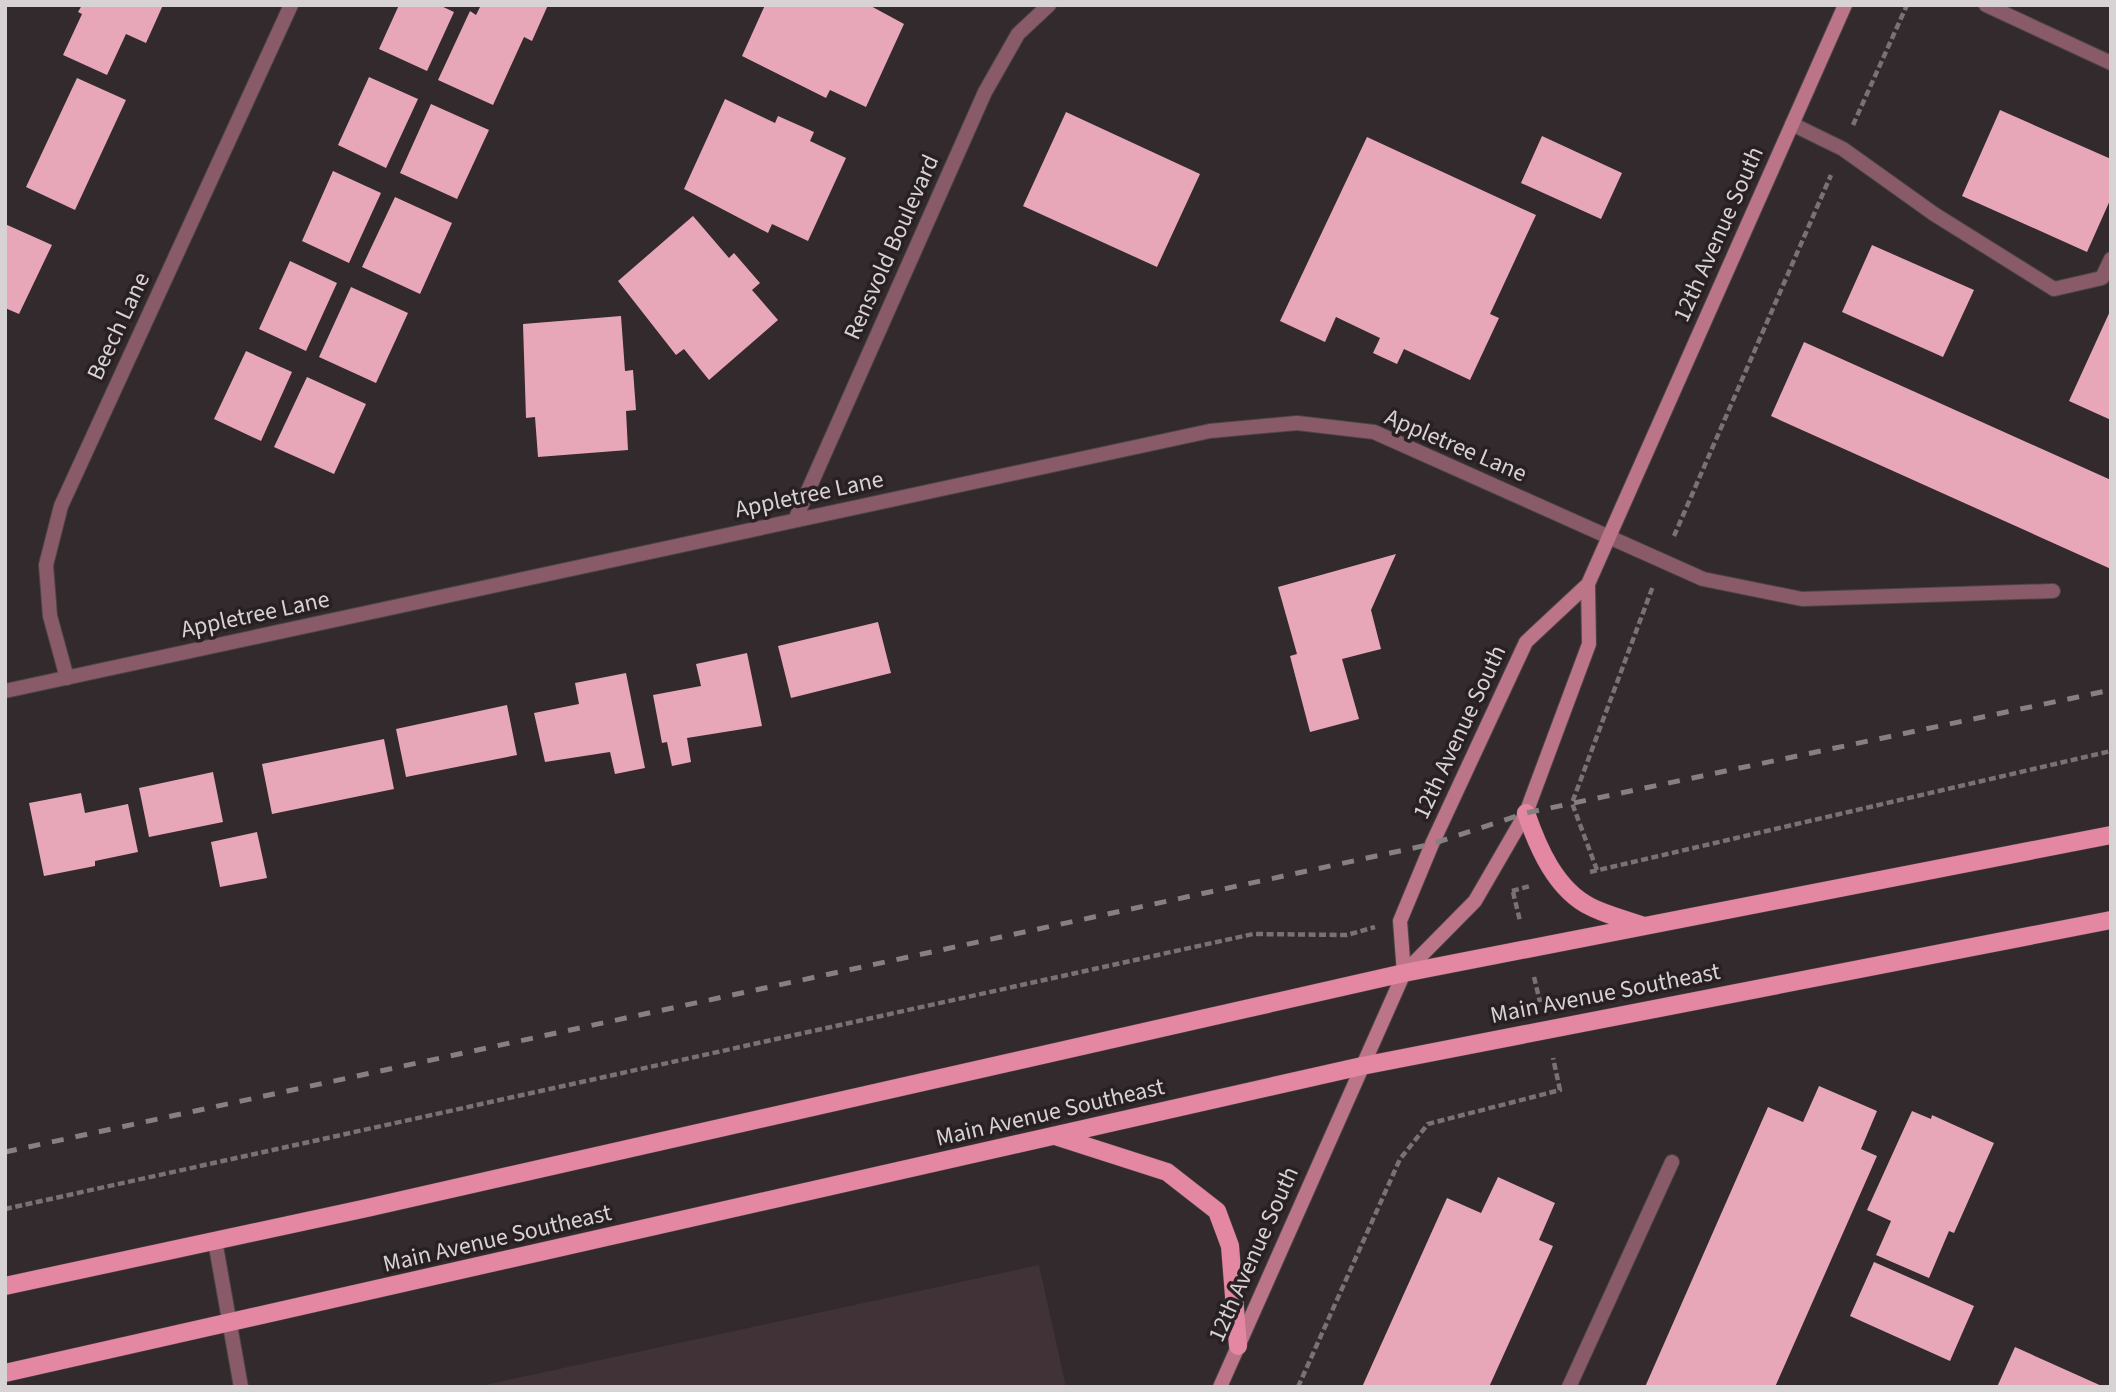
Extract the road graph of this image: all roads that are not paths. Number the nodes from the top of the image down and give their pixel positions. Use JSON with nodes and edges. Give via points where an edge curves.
{"nodes":[{"id":1,"x":290,"y":5,"type":"edge"},
{"id":2,"x":1049,"y":5,"type":"edge"},
{"id":3,"x":1845,"y":5,"type":"edge"},
{"id":4,"x":1986,"y":5,"type":"edge"},
{"id":5,"x":2111,"y":63,"type":"edge"},
{"id":6,"x":1793,"y":124,"type":"junction"},
{"id":7,"x":2111,"y":259,"type":"edge"},
{"id":8,"x":794,"y":520,"type":"junction"},
{"id":9,"x":1609,"y":537,"type":"junction"},
{"id":10,"x":1588,"y":584,"type":"junction"},
{"id":11,"x":2053,"y":591,"type":"dead end"},
{"id":12,"x":67,"y":678,"type":"junction"},
{"id":13,"x":5,"y":691,"type":"edge"},
{"id":14,"x":1526,"y":813,"type":"junction"},
{"id":15,"x":2111,"y":835,"type":"edge"},
{"id":16,"x":2111,"y":920,"type":"edge"},
{"id":17,"x":1644,"y":926,"type":"junction"},
{"id":18,"x":1404,"y":973,"type":"junction"},
{"id":19,"x":1362,"y":1066,"type":"junction"},
{"id":20,"x":1055,"y":1136,"type":"junction"},
{"id":21,"x":1672,"y":1162,"type":"dead end"},
{"id":22,"x":215,"y":1241,"type":"junction"},
{"id":23,"x":5,"y":1286,"type":"edge"},
{"id":24,"x":230,"y":1324,"type":"junction"},
{"id":25,"x":1238,"y":1346,"type":"junction"},
{"id":26,"x":5,"y":1373,"type":"edge"},
{"id":27,"x":242,"y":1387,"type":"edge"},
{"id":28,"x":1220,"y":1387,"type":"edge"},
{"id":29,"x":1569,"y":1387,"type":"edge"}],
"edges":[{"from":1,"to":12,"type":"street","name":"Beech Lane","via":[[61,506],[46,565],[50,616]]},
{"from":2,"to":8,"type":"street","name":"Rensvold Boulevard","via":[[1018,34],[985,92]]},
{"from":3,"to":6,"type":"street","name":"12th Avenue South"},
{"from":4,"to":5,"type":"street"},
{"from":6,"to":7,"type":"street","via":[[1843,149],[1934,214],[2054,289],[2102,278]]},
{"from":6,"to":9,"type":"street","name":"12th Avenue South"},
{"from":8,"to":9,"type":"street","name":"Appletree Lane","via":[[1210,431],[1297,423],[1374,432]]},
{"from":8,"to":12,"type":"street","name":"Appletree Lane"},
{"from":9,"to":10,"type":"street","name":"12th Avenue South"},
{"from":9,"to":11,"type":"street","name":"Appletree Lane","via":[[1703,579],[1802,599]]},
{"from":10,"to":14,"type":"street","via":[[1589,644]]},
{"from":10,"to":18,"type":"street","name":"12th Avenue South","via":[[1526,642],[1400,921]]},
{"from":12,"to":13,"type":"street","name":"Appletree Lane"},
{"from":14,"to":17,"type":"main road","via":[[1537,845],[1558,879],[1589,907]]},
{"from":14,"to":18,"type":"street","via":[[1475,901]]},
{"from":15,"to":17,"type":"main road"},
{"from":16,"to":19,"type":"main road","name":"Main Avenue Southeast"},
{"from":17,"to":18,"type":"main road"},
{"from":18,"to":19,"type":"street","name":"12th Avenue South"},
{"from":18,"to":22,"type":"main road"},
{"from":19,"to":20,"type":"main road","name":"Main Avenue Southeast"},
{"from":19,"to":25,"type":"street","name":"12th Avenue South"},
{"from":20,"to":24,"type":"main road","name":"Main Avenue Southeast"},
{"from":20,"to":25,"type":"main road","via":[[1167,1172],[1216,1210],[1230,1246]]},
{"from":21,"to":29,"type":"street"},
{"from":22,"to":23,"type":"main road"},
{"from":22,"to":24,"type":"street"},
{"from":24,"to":26,"type":"main road","name":"Main Avenue Southeast"},
{"from":24,"to":27,"type":"street"},
{"from":25,"to":28,"type":"street","name":"12th Avenue South"}]}
